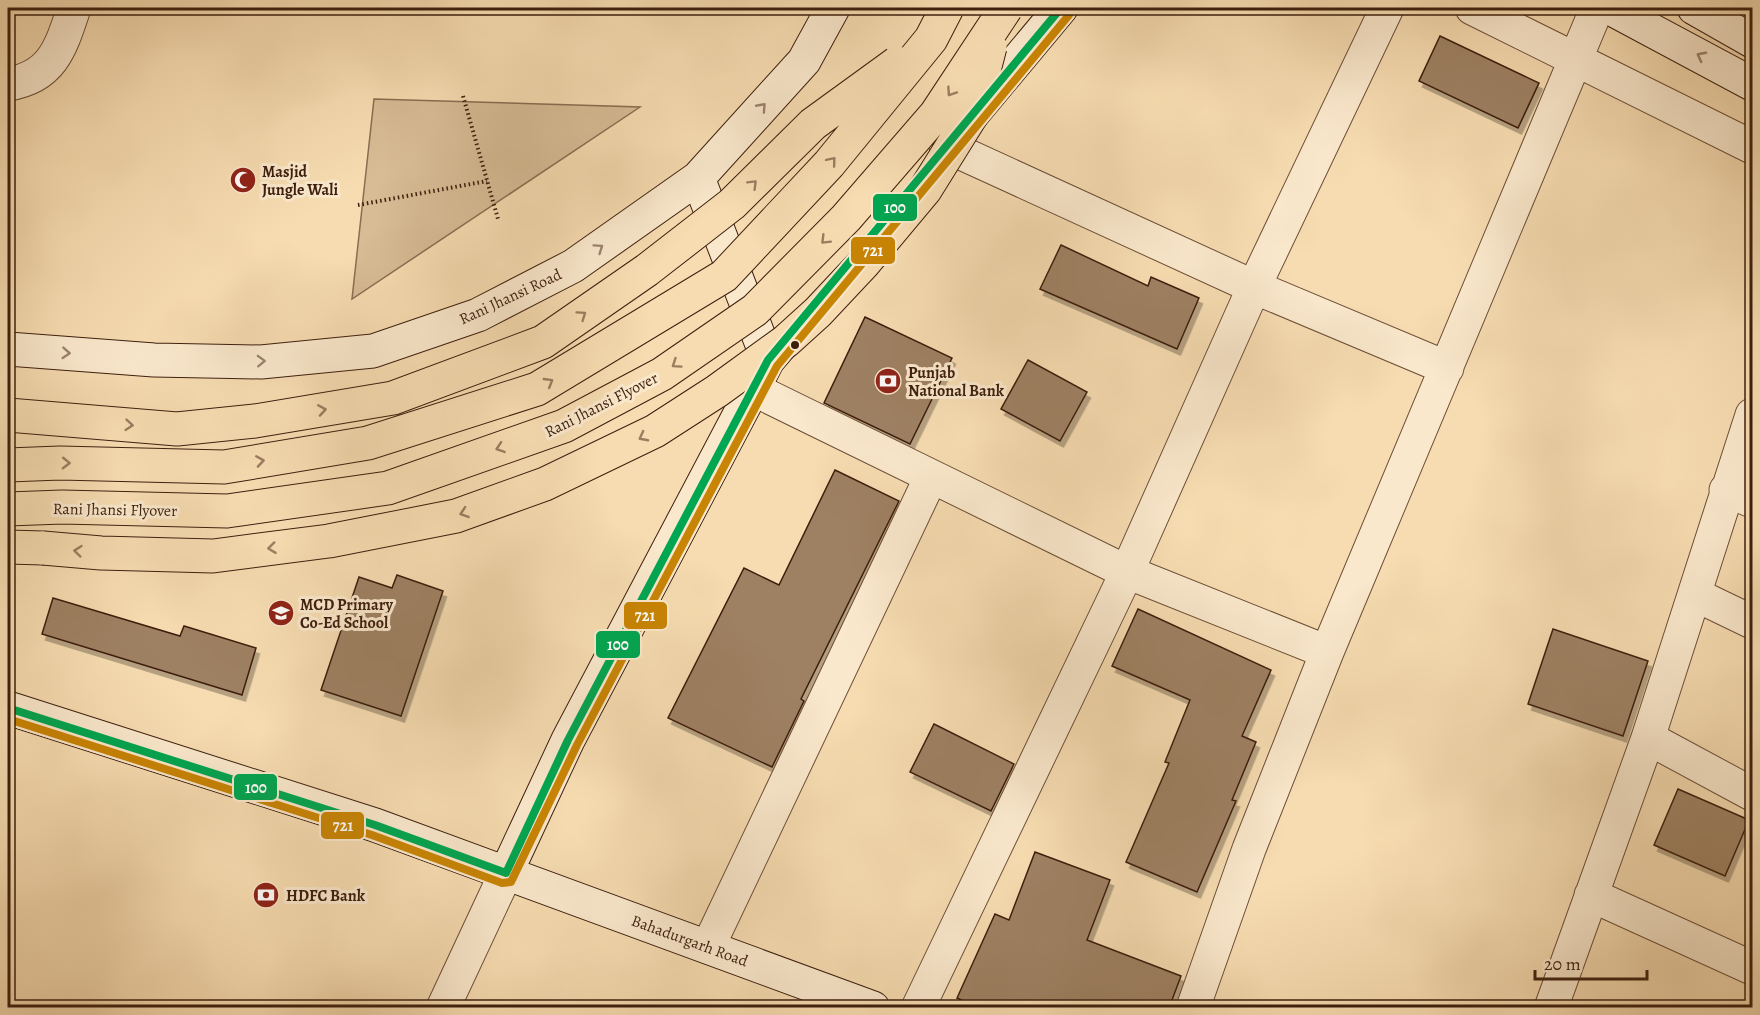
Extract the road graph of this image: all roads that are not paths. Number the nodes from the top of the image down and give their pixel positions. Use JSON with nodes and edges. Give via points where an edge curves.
{"nodes":[{"id":1,"x":74,"y":8,"type":"edge"},
{"id":2,"x":833,"y":8,"type":"edge"},
{"id":3,"x":946,"y":8,"type":"edge"},
{"id":4,"x":1061,"y":8,"type":"edge"},
{"id":5,"x":1387,"y":8,"type":"edge"},
{"id":6,"x":1472,"y":8,"type":"edge"},
{"id":7,"x":1597,"y":8,"type":"edge"},
{"id":8,"x":1610,"y":8,"type":"edge"},
{"id":9,"x":1694,"y":8,"type":"edge"},
{"id":10,"x":1001,"y":15,"type":"edge"},
{"id":11,"x":931,"y":39,"type":"junction"},
{"id":12,"x":1752,"y":41,"type":"edge"},
{"id":13,"x":1576,"y":60,"type":"junction"},
{"id":14,"x":8,"y":84,"type":"edge"},
{"id":15,"x":1752,"y":84,"type":"edge"},
{"id":16,"x":946,"y":146,"type":"junction"},
{"id":17,"x":1752,"y":147,"type":"edge"},
{"id":18,"x":698,"y":178,"type":"junction"},
{"id":19,"x":1254,"y":287,"type":"junction"},
{"id":20,"x":8,"y":349,"type":"edge"},
{"id":21,"x":768,"y":360,"type":"junction"},
{"id":22,"x":1447,"y":368,"type":"junction"},
{"id":23,"x":753,"y":389,"type":"junction"},
{"id":24,"x":8,"y":415,"type":"edge"},
{"id":25,"x":1752,"y":415,"type":"edge"},
{"id":26,"x":8,"y":465,"type":"edge"},
{"id":27,"x":931,"y":477,"type":"junction"},
{"id":28,"x":1739,"y":496,"type":"edge"},
{"id":29,"x":8,"y":509,"type":"edge"},
{"id":30,"x":8,"y":547,"type":"edge"},
{"id":31,"x":1127,"y":572,"type":"junction"},
{"id":32,"x":1696,"y":595,"type":"junction"},
{"id":33,"x":1752,"y":622,"type":"edge"},
{"id":34,"x":1327,"y":652,"type":"junction"},
{"id":35,"x":8,"y":708,"type":"edge"},
{"id":36,"x":1647,"y":738,"type":"junction"},
{"id":37,"x":1752,"y":794,"type":"edge"},
{"id":38,"x":506,"y":873,"type":"junction"},
{"id":39,"x":1591,"y":895,"type":"junction"},
{"id":40,"x":708,"y":947,"type":"junction"},
{"id":41,"x":1752,"y":968,"type":"edge"},
{"id":42,"x":442,"y":1008,"type":"edge"},
{"id":43,"x":873,"y":1008,"type":"edge"},
{"id":44,"x":918,"y":1008,"type":"edge"},
{"id":45,"x":1192,"y":1008,"type":"edge"},
{"id":46,"x":1551,"y":1008,"type":"edge"}],
"edges":[{"from":1,"to":14,"type":"street","via":[[54,58],[40,72]]},
{"from":18,"to":2,"type":"street","name":"Rani Jhansi Road","one_way":true,"via":[[804,61]]},
{"from":3,"to":11,"type":"main road","bridge":true},
{"from":4,"to":16,"type":"street"},
{"from":5,"to":19,"type":"street"},
{"from":6,"to":13,"type":"street"},
{"from":7,"to":13,"type":"street"},
{"from":15,"to":8,"type":"street","one_way":true},
{"from":9,"to":12,"type":"street"},
{"from":10,"to":29,"type":"main road","name":"Rani Jhansi Flyover","one_way":true,"bridge":true,"via":[[936,114],[846,218],[755,310],[662,374],[564,426],[377,490],[227,511]]},
{"from":10,"to":30,"type":"main road","one_way":true,"bridge":true,"via":[[974,112],[925,190],[864,263],[786,341],[655,431],[544,484],[456,516],[329,541],[213,556]]},
{"from":24,"to":11,"type":"main road","one_way":true,"bridge":true,"via":[[177,429],[255,421],[393,398],[543,342],[647,270],[732,204],[813,124]]},
{"from":26,"to":11,"type":"main road","one_way":true,"bridge":true,"via":[[224,467],[368,443],[537,389],[724,276],[830,164]]},
{"from":13,"to":17,"type":"street"},
{"from":13,"to":22,"type":"street"},
{"from":16,"to":19,"type":"street"},
{"from":16,"to":21,"type":"street"},
{"from":20,"to":18,"type":"street","name":"Rani Jhansi Road","one_way":true,"via":[[154,360],[261,362],[373,351],[478,315],[573,266]]},
{"from":18,"to":21,"type":"street"},
{"from":19,"to":22,"type":"street"},
{"from":19,"to":31,"type":"street"},
{"from":21,"to":23,"type":"street"},
{"from":22,"to":34,"type":"street"},
{"from":23,"to":27,"type":"street"},
{"from":23,"to":38,"type":"street","via":[[568,740]]},
{"from":25,"to":28,"type":"street"},
{"from":27,"to":31,"type":"street"},
{"from":27,"to":40,"type":"street"},
{"from":28,"to":32,"type":"street"},
{"from":31,"to":34,"type":"street"},
{"from":31,"to":44,"type":"street"},
{"from":32,"to":33,"type":"street"},
{"from":32,"to":36,"type":"street"},
{"from":34,"to":45,"type":"street","via":[[1249,849]]},
{"from":35,"to":38,"type":"street","via":[[375,825]]},
{"from":36,"to":37,"type":"street"},
{"from":36,"to":39,"type":"street"},
{"from":38,"to":40,"type":"street","name":"Bahadurgarh Road"},
{"from":38,"to":42,"type":"street"},
{"from":39,"to":41,"type":"street"},
{"from":39,"to":46,"type":"street"},
{"from":40,"to":43,"type":"street","name":"Bahadurgarh Road"}]}
